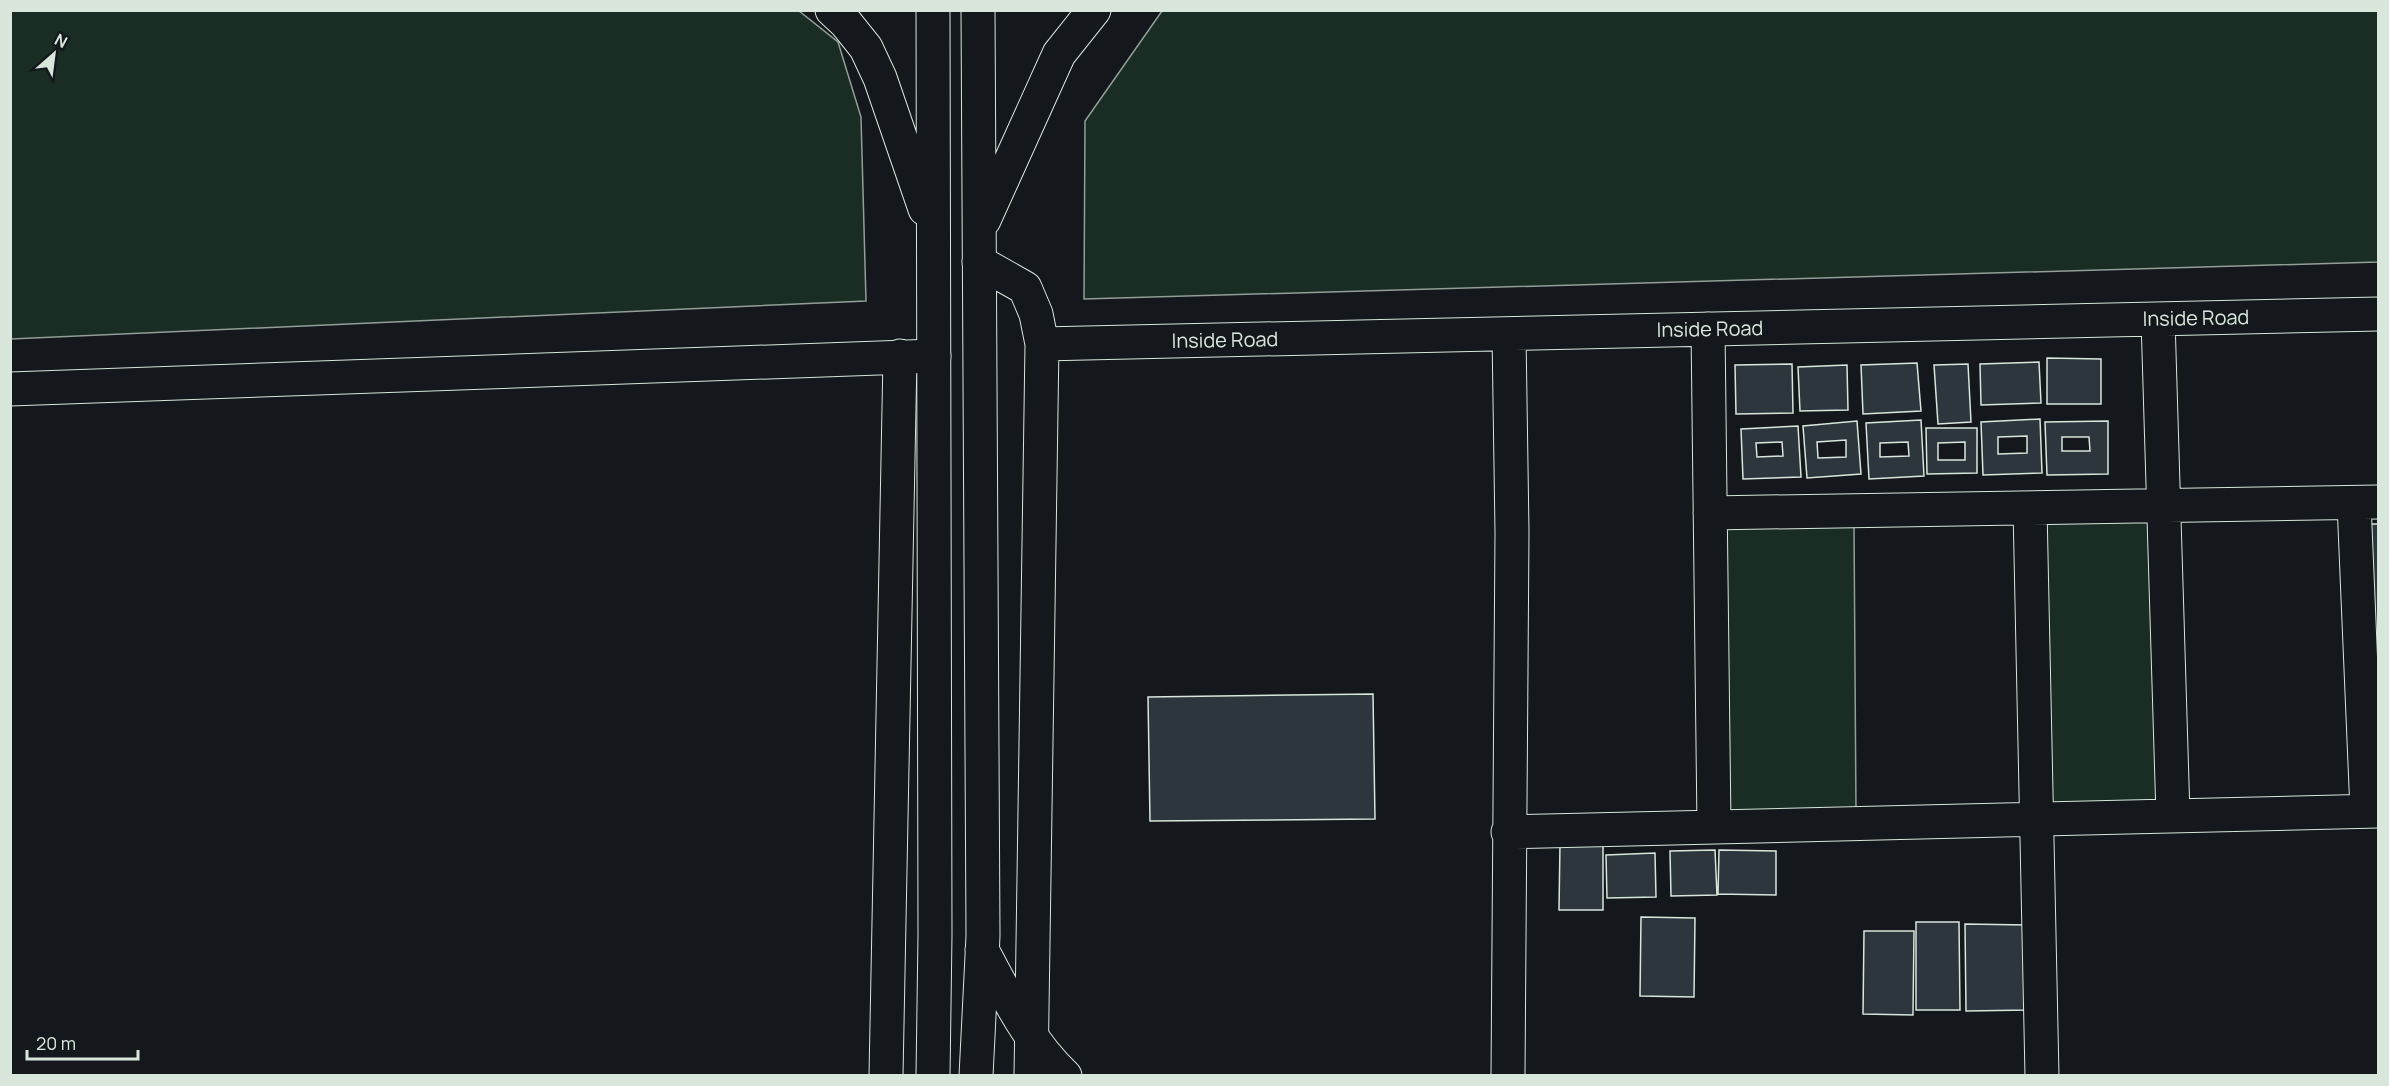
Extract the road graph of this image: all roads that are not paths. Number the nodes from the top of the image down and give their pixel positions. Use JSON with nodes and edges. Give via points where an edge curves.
{"nodes":[{"id":1,"x":832,"y":10,"type":"edge"},
{"id":2,"x":933,"y":10,"type":"edge"},
{"id":3,"x":978,"y":10,"type":"edge"},
{"id":4,"x":1094,"y":10,"type":"edge"},
{"id":5,"x":933,"y":233,"type":"junction"},
{"id":6,"x":979,"y":248,"type":"junction"},
{"id":7,"x":2379,"y":314,"type":"edge"},
{"id":8,"x":2158,"y":319,"type":"junction"},
{"id":9,"x":1708,"y":329,"type":"junction"},
{"id":10,"x":1509,"y":334,"type":"junction"},
{"id":11,"x":1042,"y":344,"type":"junction"},
{"id":12,"x":934,"y":356,"type":"junction"},
{"id":13,"x":900,"y":357,"type":"junction"},
{"id":14,"x":10,"y":389,"type":"edge"},
{"id":15,"x":2366,"y":503,"type":"edge"},
{"id":16,"x":2164,"y":506,"type":"junction"},
{"id":17,"x":2030,"y":508,"type":"junction"},
{"id":18,"x":1710,"y":513,"type":"junction"},
{"id":19,"x":2373,"y":811,"type":"edge"},
{"id":20,"x":2173,"y":816,"type":"junction"},
{"id":21,"x":2037,"y":819,"type":"junction"},
{"id":22,"x":1714,"y":827,"type":"junction"},
{"id":23,"x":1508,"y":832,"type":"junction"},
{"id":24,"x":982,"y":950,"type":"junction"},
{"id":25,"x":1034,"y":1040,"type":"junction"},
{"id":26,"x":886,"y":1076,"type":"edge"},
{"id":27,"x":933,"y":1076,"type":"edge"},
{"id":28,"x":976,"y":1076,"type":"edge"},
{"id":29,"x":1031,"y":1076,"type":"edge"},
{"id":30,"x":1065,"y":1076,"type":"edge"},
{"id":31,"x":1508,"y":1076,"type":"edge"},
{"id":32,"x":2042,"y":1076,"type":"edge"}],
"edges":[{"from":1,"to":5,"type":"street","via":[[866,48],[880,78]]},
{"from":2,"to":5,"type":"street"},
{"from":3,"to":6,"type":"street"},
{"from":4,"to":6,"type":"street","via":[[1059,54]]},
{"from":5,"to":12,"type":"street"},
{"from":6,"to":11,"type":"street","via":[[1025,288]]},
{"from":6,"to":24,"type":"street"},
{"from":7,"to":8,"type":"street","name":"Inside Road"},
{"from":8,"to":9,"type":"street","name":"Inside Road"},
{"from":8,"to":16,"type":"street"},
{"from":9,"to":10,"type":"street","name":"Inside Road"},
{"from":9,"to":18,"type":"street"},
{"from":10,"to":11,"type":"street","name":"Inside Road"},
{"from":10,"to":23,"type":"street","via":[[1512,532]]},
{"from":11,"to":25,"type":"street"},
{"from":12,"to":13,"type":"street"},
{"from":12,"to":27,"type":"street"},
{"from":13,"to":14,"type":"street"},
{"from":13,"to":26,"type":"street"},
{"from":15,"to":16,"type":"street"},
{"from":15,"to":19,"type":"street"},
{"from":16,"to":17,"type":"street"},
{"from":16,"to":20,"type":"street"},
{"from":17,"to":18,"type":"street"},
{"from":17,"to":21,"type":"street"},
{"from":18,"to":22,"type":"street"},
{"from":19,"to":20,"type":"street"},
{"from":20,"to":21,"type":"street"},
{"from":21,"to":22,"type":"street"},
{"from":21,"to":32,"type":"street"},
{"from":22,"to":23,"type":"street"},
{"from":23,"to":31,"type":"street"},
{"from":24,"to":25,"type":"street"},
{"from":24,"to":28,"type":"street"},
{"from":25,"to":29,"type":"street"},
{"from":25,"to":30,"type":"street"}]}
